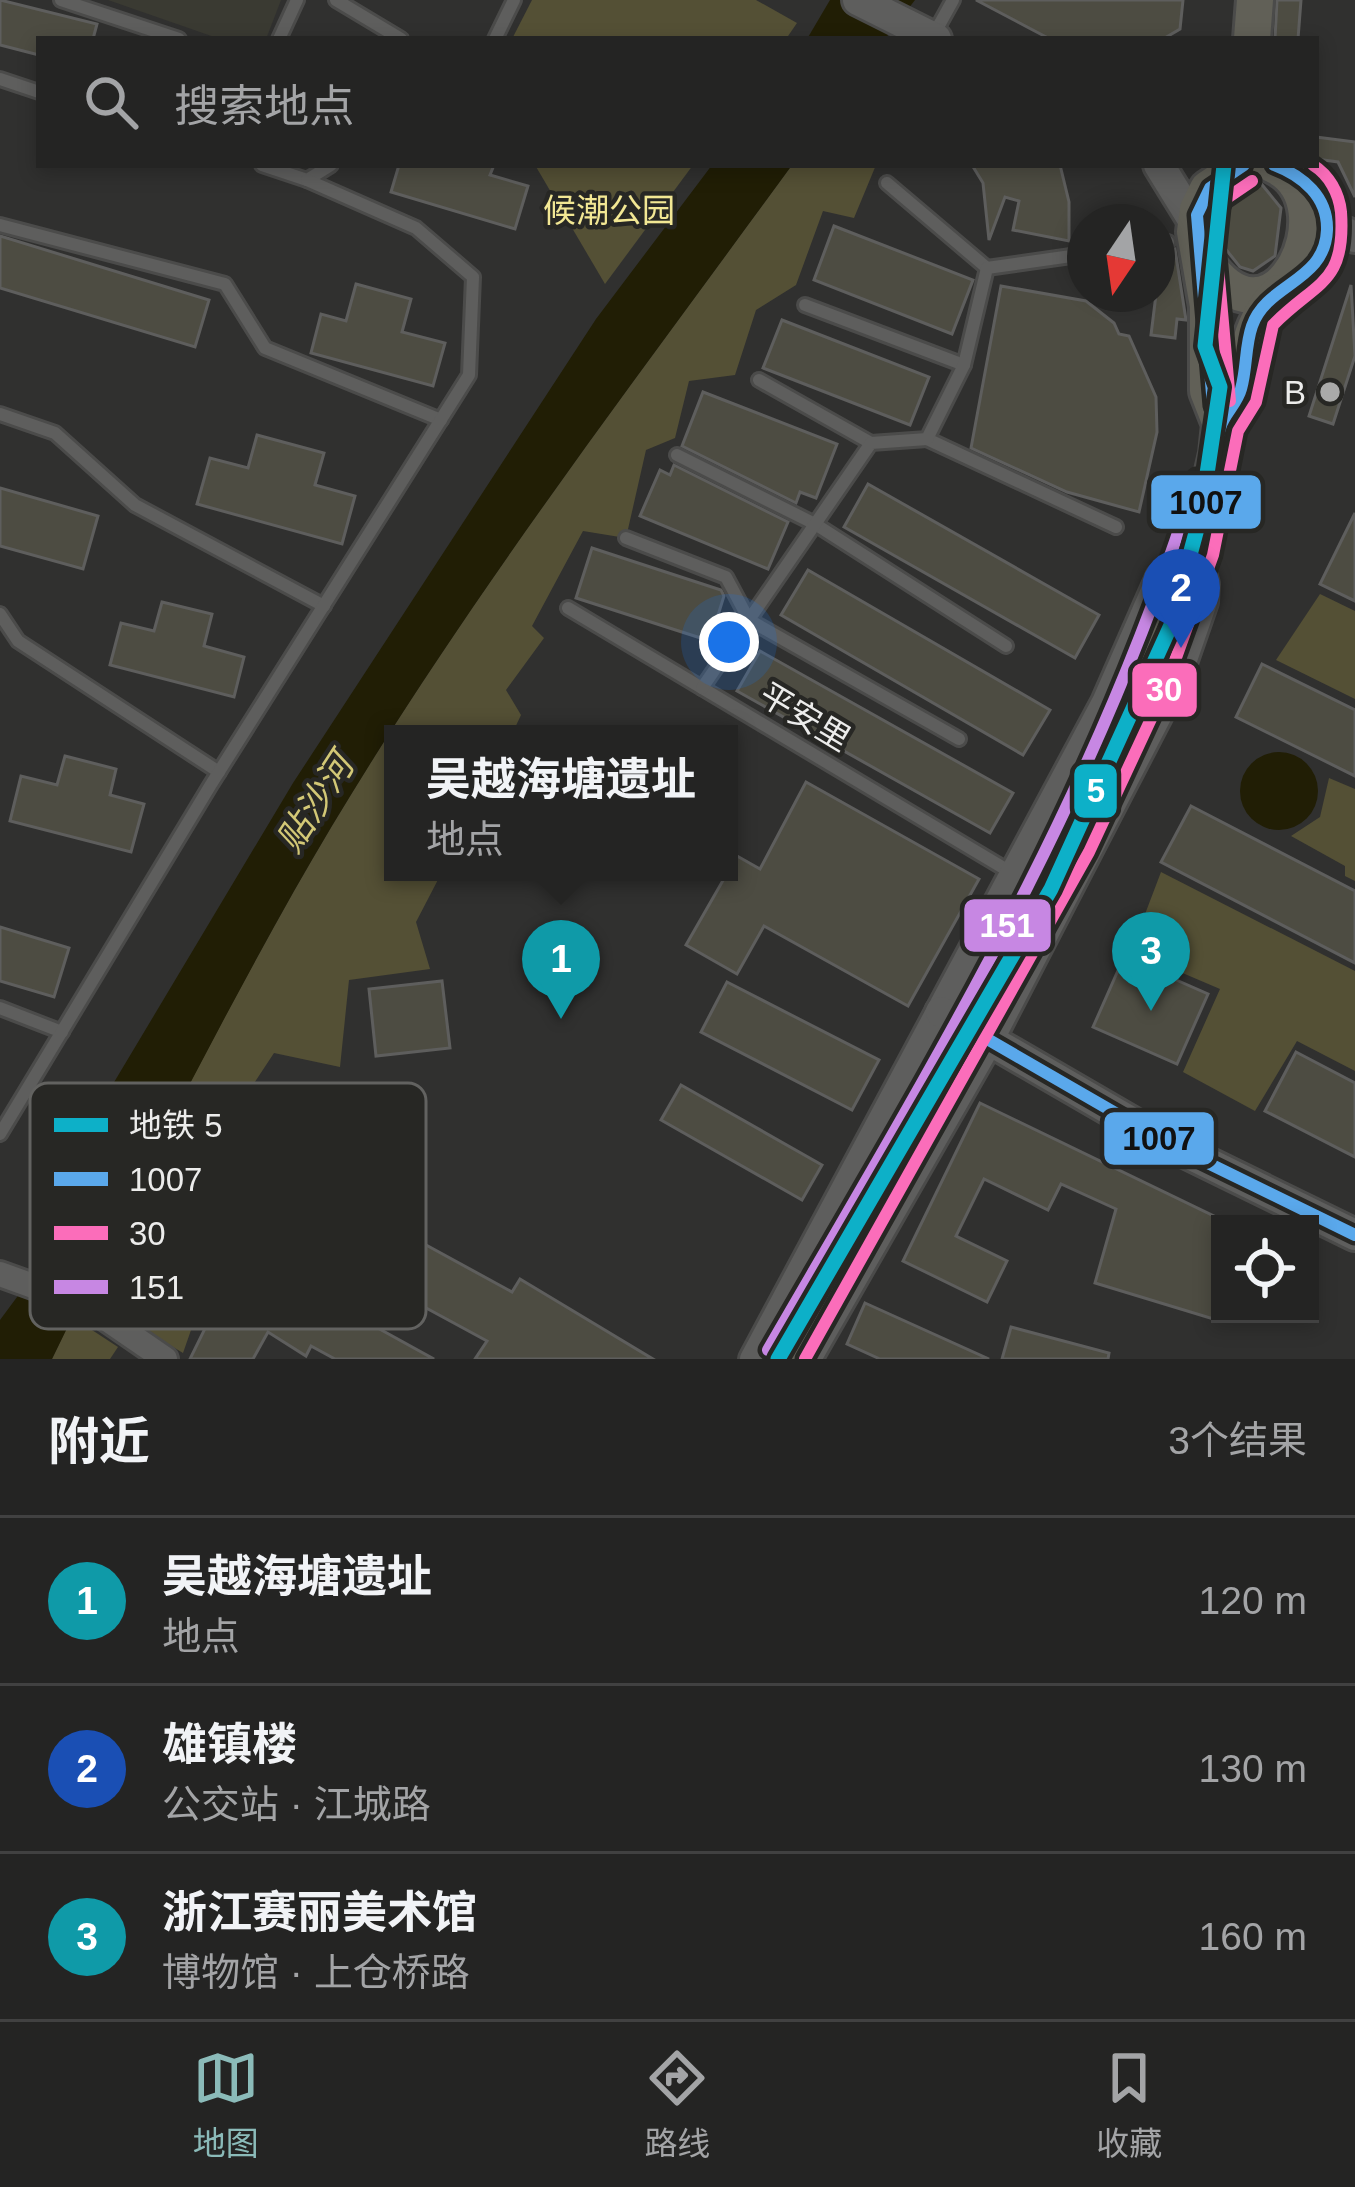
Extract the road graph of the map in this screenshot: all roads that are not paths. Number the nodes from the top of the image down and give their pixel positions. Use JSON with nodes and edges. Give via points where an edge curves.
{"nodes":[{"id":1,"x":61,"y":0,"type":"edge"},
{"id":2,"x":298,"y":0,"type":"edge"},
{"id":3,"x":336,"y":0,"type":"edge"},
{"id":4,"x":514,"y":0,"type":"edge"},
{"id":5,"x":858,"y":0,"type":"edge"},
{"id":6,"x":952,"y":0,"type":"edge"},
{"id":7,"x":1255,"y":0,"type":"edge"},
{"id":8,"x":926,"y":34,"type":"edge"},
{"id":9,"x":169,"y":36,"type":"edge"},
{"id":10,"x":280,"y":36,"type":"edge"},
{"id":11,"x":396,"y":36,"type":"edge"},
{"id":12,"x":496,"y":36,"type":"edge"},
{"id":13,"x":1252,"y":36,"type":"edge"},
{"id":14,"x":0,"y":79,"type":"edge"},
{"id":15,"x":36,"y":91,"type":"edge"},
{"id":16,"x":271,"y":168,"type":"edge"},
{"id":17,"x":326,"y":168,"type":"edge"},
{"id":18,"x":1160,"y":168,"type":"edge"},
{"id":19,"x":1224,"y":168,"type":"edge"},
{"id":20,"x":1280,"y":168,"type":"edge"},
{"id":21,"x":308,"y":180,"type":"junction"},
{"id":22,"x":887,"y":183,"type":"dead end"},
{"id":23,"x":0,"y":225,"type":"edge"},
{"id":24,"x":1341,"y":231,"type":"edge"},
{"id":25,"x":1180,"y":241,"type":"edge"},
{"id":26,"x":1067,"y":257,"type":"edge"},
{"id":27,"x":987,"y":268,"type":"junction"},
{"id":28,"x":1280,"y":292,"type":"junction"},
{"id":29,"x":805,"y":305,"type":"dead end"},
{"id":30,"x":964,"y":365,"type":"junction"},
{"id":31,"x":759,"y":380,"type":"dead end"},
{"id":32,"x":0,"y":414,"type":"edge"},
{"id":33,"x":440,"y":420,"type":"junction"},
{"id":34,"x":1221,"y":424,"type":"junction"},
{"id":35,"x":927,"y":439,"type":"junction"},
{"id":36,"x":871,"y":443,"type":"junction"},
{"id":37,"x":677,"y":454,"type":"dead end"},
{"id":38,"x":815,"y":524,"type":"junction"},
{"id":39,"x":1116,"y":527,"type":"dead end"},
{"id":40,"x":626,"y":538,"type":"dead end"},
{"id":41,"x":1196,"y":550,"type":"junction"},
{"id":42,"x":324,"y":606,"type":"junction"},
{"id":43,"x":568,"y":608,"type":"dead end"},
{"id":44,"x":0,"y":614,"type":"edge"},
{"id":45,"x":749,"y":620,"type":"junction"},
{"id":46,"x":1006,"y":646,"type":"dead end"},
{"id":47,"x":702,"y":688,"type":"junction"},
{"id":48,"x":959,"y":739,"type":"dead end"},
{"id":49,"x":219,"y":772,"type":"junction"},
{"id":50,"x":1013,"y":873,"type":"junction"},
{"id":51,"x":0,"y":1008,"type":"edge"},
{"id":52,"x":967,"y":1028,"type":"junction"},
{"id":53,"x":62,"y":1032,"type":"junction"},
{"id":54,"x":31,"y":1083,"type":"edge"},
{"id":55,"x":30,"y":1085,"type":"edge"},
{"id":56,"x":0,"y":1134,"type":"edge"},
{"id":57,"x":1355,"y":1235,"type":"edge"},
{"id":58,"x":121,"y":1329,"type":"edge"},
{"id":59,"x":165,"y":1359,"type":"edge"},
{"id":60,"x":752,"y":1359,"type":"edge"},
{"id":61,"x":784,"y":1359,"type":"edge"},
{"id":62,"x":809,"y":1359,"type":"edge"}],
"edges":[{"from":1,"to":9,"type":"lane"},
{"from":2,"to":10,"type":"lane"},
{"from":3,"to":11,"type":"lane"},
{"from":4,"to":12,"type":"lane"},
{"from":5,"to":8,"type":"street"},
{"from":6,"to":8,"type":"lane"},
{"from":7,"to":13,"type":"main road"},
{"from":14,"to":15,"type":"lane"},
{"from":16,"to":21,"type":"lane"},
{"from":17,"to":21,"type":"lane"},
{"from":18,"to":25,"type":"street"},
{"from":19,"to":25,"type":"main road"},
{"from":20,"to":24,"type":"main road","via":[[1310,184]]},
{"from":21,"to":33,"type":"lane","via":[[416,228],[473,277],[469,375]]},
{"from":22,"to":27,"type":"lane"},
{"from":23,"to":33,"type":"lane","via":[[225,284],[266,349]]},
{"from":24,"to":28,"type":"main road","via":[[1316,267]]},
{"from":25,"to":28,"type":"main road","via":[[1224,284]]},
{"from":25,"to":34,"type":"main road","via":[[1208,306],[1208,391]]},
{"from":26,"to":27,"type":"lane"},
{"from":27,"to":30,"type":"lane"},
{"from":28,"to":34,"type":"main road","via":[[1256,316],[1238,397]]},
{"from":29,"to":30,"type":"lane"},
{"from":30,"to":35,"type":"lane"},
{"from":31,"to":36,"type":"lane"},
{"from":32,"to":42,"type":"lane","via":[[55,433],[136,505]]},
{"from":33,"to":42,"type":"lane"},
{"from":34,"to":41,"type":"main road"},
{"from":35,"to":36,"type":"lane"},
{"from":35,"to":39,"type":"lane"},
{"from":36,"to":38,"type":"lane"},
{"from":37,"to":38,"type":"lane"},
{"from":38,"to":45,"type":"lane"},
{"from":38,"to":46,"type":"lane"},
{"from":40,"to":45,"type":"lane","via":[[726,578]]},
{"from":41,"to":50,"type":"street","via":[[1159,577],[1105,702]]},
{"from":41,"to":52,"type":"main road","via":[[1139,703],[1072,843]]},
{"from":42,"to":49,"type":"lane"},
{"from":43,"to":47,"type":"lane","name":"平安里"},
{"from":44,"to":49,"type":"lane","via":[[18,640]]},
{"from":45,"to":47,"type":"lane"},
{"from":45,"to":48,"type":"lane"},
{"from":47,"to":50,"type":"lane","name":"平安里"},
{"from":49,"to":53,"type":"lane"},
{"from":50,"to":52,"type":"street"},
{"from":51,"to":53,"type":"lane"},
{"from":52,"to":57,"type":"street","via":[[1169,1144]]},
{"from":52,"to":60,"type":"street"},
{"from":52,"to":61,"type":"main road"},
{"from":52,"to":62,"type":"street"},
{"from":53,"to":54,"type":"lane"},
{"from":55,"to":56,"type":"lane"},
{"from":58,"to":59,"type":"street"}]}
